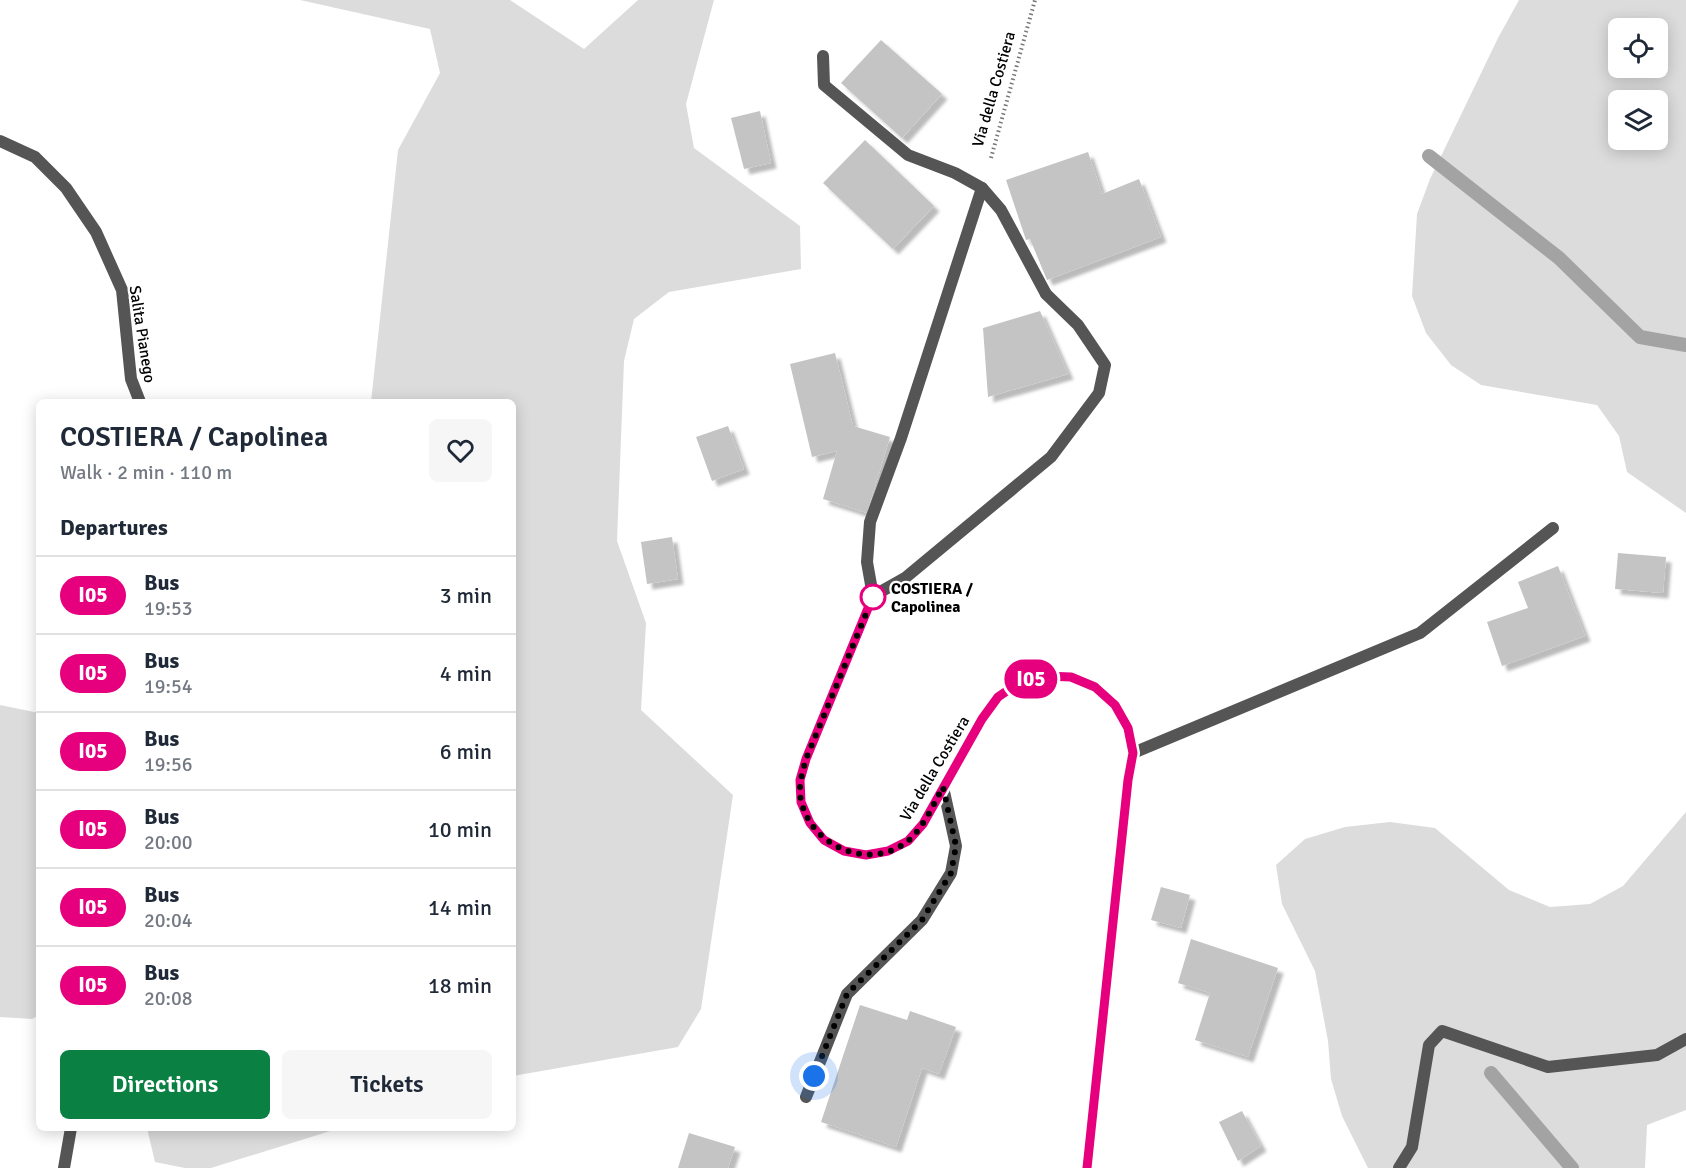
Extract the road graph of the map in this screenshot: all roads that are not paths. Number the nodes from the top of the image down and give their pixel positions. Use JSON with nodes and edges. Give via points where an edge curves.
{"nodes":[{"id":1,"x":823,"y":56,"type":"dead end"},
{"id":2,"x":0,"y":141,"type":"edge"},
{"id":3,"x":982,"y":188,"type":"junction"},
{"id":4,"x":139,"y":399,"type":"edge"},
{"id":5,"x":1553,"y":528,"type":"dead end"},
{"id":6,"x":873,"y":596,"type":"junction"},
{"id":7,"x":1133,"y":753,"type":"junction"},
{"id":8,"x":943,"y":787,"type":"junction"},
{"id":9,"x":1686,"y":1039,"type":"edge"},
{"id":10,"x":806,"y":1097,"type":"dead end"},
{"id":11,"x":70,"y":1131,"type":"edge"},
{"id":12,"x":64,"y":1168,"type":"edge"},
{"id":13,"x":1087,"y":1168,"type":"edge"},
{"id":14,"x":1399,"y":1168,"type":"edge"}],
"edges":[{"from":1,"to":3,"type":"street","via":[[824,85],[908,155]]},
{"from":2,"to":4,"type":"street","name":"Salita Pianego","via":[[35,157],[66,188],[96,232],[122,290],[131,379]]},
{"from":3,"to":6,"type":"street","via":[[870,522],[867,562]]},
{"from":3,"to":6,"type":"street","via":[[1001,210],[1046,294],[1078,326],[1105,365],[1100,393],[1051,457],[905,578]]},
{"from":5,"to":7,"type":"street","via":[[1420,633]]},
{"from":6,"to":8,"type":"street","name":"Via della Costiera","via":[[806,759],[800,780],[801,802],[810,823],[824,840],[844,851],[866,855],[888,851],[908,841],[923,824]]},
{"from":7,"to":8,"type":"street","name":"Via della Costiera","via":[[1128,728],[1115,705],[1095,687],[1071,677],[1045,676],[1020,682],[998,697]]},
{"from":7,"to":13,"type":"street","name":"Via della Costiera"},
{"from":8,"to":10,"type":"street","via":[[956,846],[951,873],[922,920],[847,994]]},
{"from":9,"to":14,"type":"street","via":[[1657,1055],[1548,1067],[1442,1031],[1429,1045],[1412,1147]]},
{"from":11,"to":12,"type":"street"}]}
